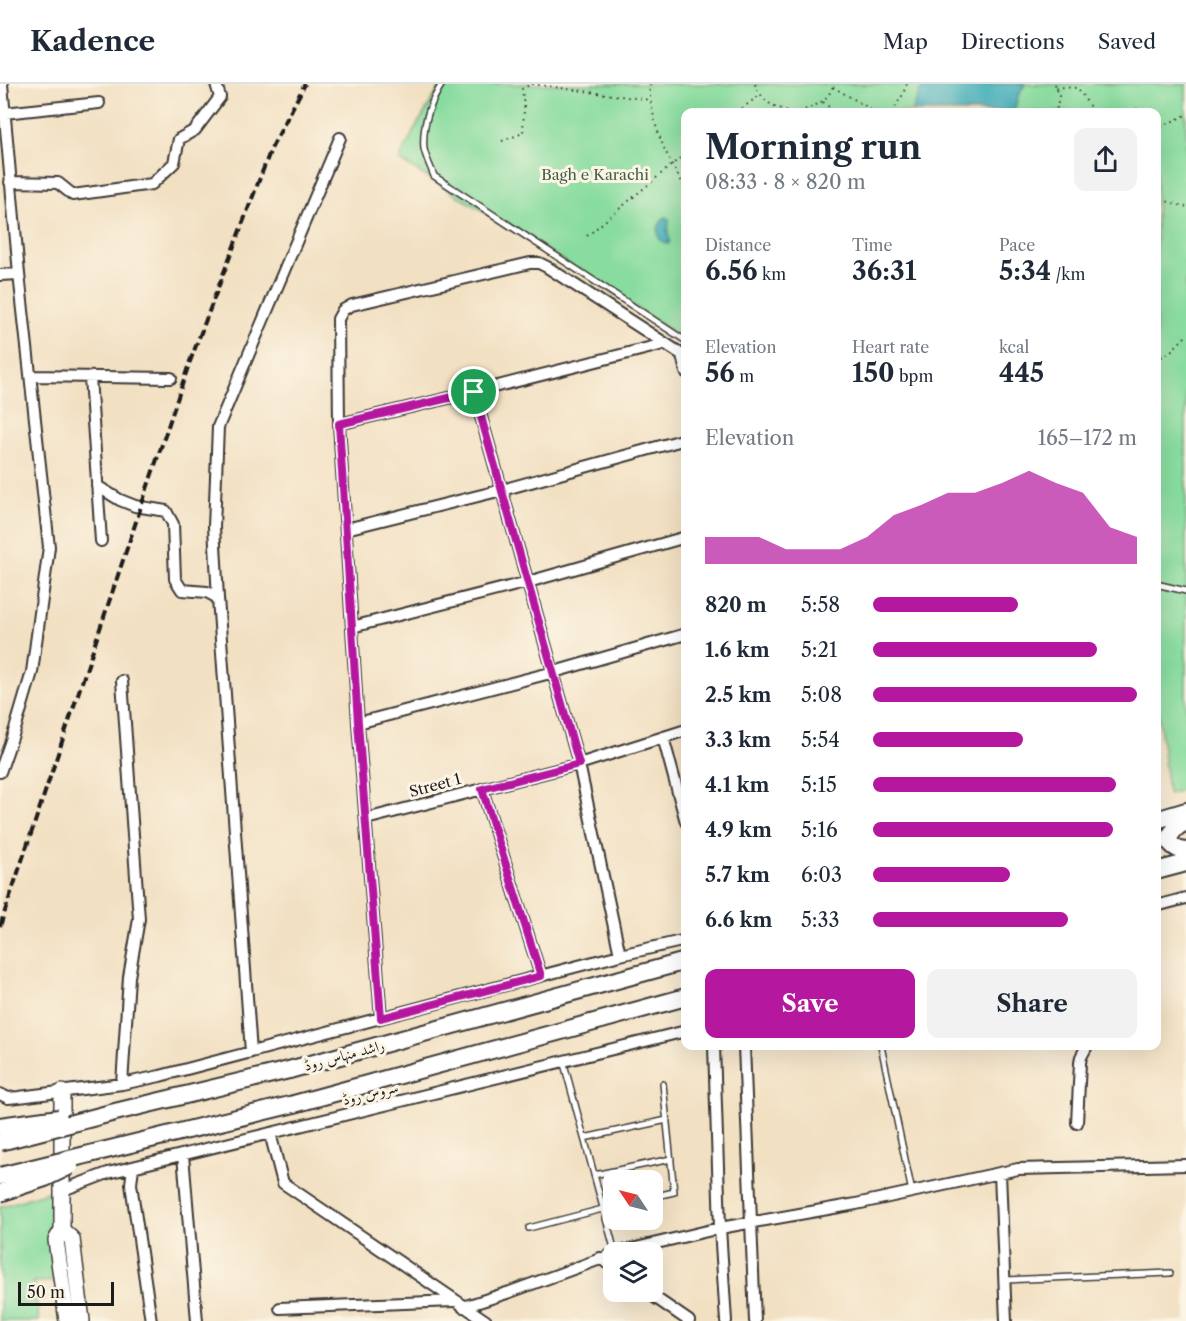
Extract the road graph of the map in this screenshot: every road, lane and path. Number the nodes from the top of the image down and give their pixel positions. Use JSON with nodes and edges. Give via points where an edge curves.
{"nodes":[{"id":1,"x":2,"y":84,"type":"edge"},
{"id":2,"x":216,"y":84,"type":"edge"},
{"id":3,"x":442,"y":84,"type":"edge"},
{"id":4,"x":650,"y":84,"type":"edge"},
{"id":5,"x":755,"y":84,"type":"edge"},
{"id":6,"x":907,"y":84,"type":"edge"},
{"id":7,"x":834,"y":85,"type":"edge"},
{"id":8,"x":1055,"y":86,"type":"edge"},
{"id":9,"x":760,"y":95,"type":"junction"},
{"id":10,"x":650,"y":100,"type":"junction"},
{"id":11,"x":823,"y":102,"type":"junction"},
{"id":12,"x":99,"y":103,"type":"dead end"},
{"id":13,"x":742,"y":108,"type":"edge"},
{"id":14,"x":777,"y":108,"type":"edge"},
{"id":15,"x":809,"y":108,"type":"edge"},
{"id":16,"x":830,"y":108,"type":"edge"},
{"id":17,"x":870,"y":108,"type":"edge"},
{"id":18,"x":894,"y":108,"type":"edge"},
{"id":19,"x":1057,"y":108,"type":"edge"},
{"id":20,"x":1090,"y":108,"type":"edge"},
{"id":21,"x":4,"y":112,"type":"junction"},
{"id":22,"x":1186,"y":115,"type":"edge"},
{"id":23,"x":1161,"y":127,"type":"edge"},
{"id":24,"x":340,"y":138,"type":"dead end"},
{"id":25,"x":502,"y":141,"type":"dead end"},
{"id":26,"x":681,"y":157,"type":"edge"},
{"id":27,"x":671,"y":164,"type":"junction"},
{"id":28,"x":7,"y":178,"type":"edge"},
{"id":29,"x":681,"y":181,"type":"edge"},
{"id":30,"x":1161,"y":200,"type":"edge"},
{"id":31,"x":1186,"y":207,"type":"edge"},
{"id":32,"x":587,"y":236,"type":"dead end"},
{"id":33,"x":19,"y":274,"type":"junction"},
{"id":34,"x":0,"y":275,"type":"edge"},
{"id":35,"x":1186,"y":336,"type":"edge"},
{"id":36,"x":681,"y":338,"type":"edge"},
{"id":37,"x":664,"y":344,"type":"junction"},
{"id":38,"x":681,"y":354,"type":"edge"},
{"id":39,"x":1161,"y":357,"type":"edge"},
{"id":40,"x":31,"y":376,"type":"junction"},
{"id":41,"x":90,"y":377,"type":"junction"},
{"id":42,"x":171,"y":378,"type":"dead end"},
{"id":43,"x":474,"y":392,"type":"junction"},
{"id":44,"x":339,"y":424,"type":"junction"},
{"id":45,"x":681,"y":440,"type":"edge"},
{"id":46,"x":98,"y":486,"type":"junction"},
{"id":47,"x":502,"y":490,"type":"junction"},
{"id":48,"x":346,"y":529,"type":"junction"},
{"id":49,"x":681,"y":538,"type":"edge"},
{"id":50,"x":101,"y":541,"type":"dead end"},
{"id":51,"x":528,"y":582,"type":"junction"},
{"id":52,"x":1161,"y":585,"type":"edge"},
{"id":53,"x":1186,"y":591,"type":"edge"},
{"id":54,"x":218,"y":598,"type":"junction"},
{"id":55,"x":352,"y":627,"type":"junction"},
{"id":56,"x":681,"y":635,"type":"edge"},
{"id":57,"x":554,"y":672,"type":"junction"},
{"id":58,"x":123,"y":681,"type":"dead end"},
{"id":59,"x":358,"y":723,"type":"junction"},
{"id":60,"x":681,"y":732,"type":"edge"},
{"id":61,"x":663,"y":737,"type":"junction"},
{"id":62,"x":579,"y":764,"type":"junction"},
{"id":63,"x":0,"y":772,"type":"edge"},
{"id":64,"x":482,"y":789,"type":"junction"},
{"id":65,"x":681,"y":804,"type":"edge"},
{"id":66,"x":1186,"y":811,"type":"edge"},
{"id":67,"x":1161,"y":818,"type":"edge"},
{"id":68,"x":366,"y":819,"type":"junction"},
{"id":69,"x":1186,"y":823,"type":"edge"},
{"id":70,"x":1186,"y":851,"type":"edge"},
{"id":71,"x":1186,"y":863,"type":"edge"},
{"id":72,"x":1161,"y":870,"type":"edge"},
{"id":73,"x":1186,"y":898,"type":"edge"},
{"id":74,"x":1161,"y":905,"type":"edge"},
{"id":75,"x":681,"y":941,"type":"edge"},
{"id":76,"x":620,"y":955,"type":"junction"},
{"id":77,"x":681,"y":963,"type":"edge"},
{"id":78,"x":541,"y":976,"type":"junction"},
{"id":79,"x":681,"y":998,"type":"edge"},
{"id":80,"x":381,"y":1018,"type":"junction"},
{"id":81,"x":681,"y":1031,"type":"edge"},
{"id":82,"x":714,"y":1050,"type":"edge"},
{"id":83,"x":744,"y":1050,"type":"edge"},
{"id":84,"x":882,"y":1050,"type":"edge"},
{"id":85,"x":1085,"y":1050,"type":"edge"},
{"id":86,"x":251,"y":1052,"type":"junction"},
{"id":87,"x":563,"y":1060,"type":"junction"},
{"id":88,"x":122,"y":1084,"type":"junction"},
{"id":89,"x":663,"y":1084,"type":"dead end"},
{"id":90,"x":62,"y":1092,"type":"junction"},
{"id":91,"x":0,"y":1094,"type":"edge"},
{"id":92,"x":115,"y":1112,"type":"junction"},
{"id":93,"x":667,"y":1120,"type":"junction"},
{"id":94,"x":1077,"y":1123,"type":"dead end"},
{"id":95,"x":0,"y":1126,"type":"edge"},
{"id":96,"x":270,"y":1133,"type":"junction"},
{"id":97,"x":584,"y":1138,"type":"junction"},
{"id":98,"x":0,"y":1142,"type":"edge"},
{"id":99,"x":94,"y":1153,"type":"junction"},
{"id":100,"x":183,"y":1155,"type":"junction"},
{"id":101,"x":671,"y":1159,"type":"junction"},
{"id":102,"x":1186,"y":1165,"type":"edge"},
{"id":103,"x":133,"y":1167,"type":"junction"},
{"id":104,"x":1000,"y":1173,"type":"junction"},
{"id":105,"x":594,"y":1175,"type":"junction"},
{"id":106,"x":0,"y":1176,"type":"edge"},
{"id":107,"x":63,"y":1190,"type":"junction"},
{"id":108,"x":912,"y":1192,"type":"junction"},
{"id":109,"x":0,"y":1193,"type":"edge"},
{"id":110,"x":663,"y":1194,"type":"edge"},
{"id":111,"x":603,"y":1208,"type":"joint"},
{"id":112,"x":750,"y":1222,"type":"junction"},
{"id":113,"x":529,"y":1228,"type":"dead end"},
{"id":114,"x":720,"y":1228,"type":"junction"},
{"id":115,"x":62,"y":1230,"type":"junction"},
{"id":116,"x":662,"y":1242,"type":"edge"},
{"id":117,"x":603,"y":1257,"type":"edge"},
{"id":118,"x":600,"y":1258,"type":"junction"},
{"id":119,"x":603,"y":1260,"type":"edge"},
{"id":120,"x":1170,"y":1273,"type":"dead end"},
{"id":121,"x":1005,"y":1280,"type":"junction"},
{"id":122,"x":661,"y":1302,"type":"edge"},
{"id":123,"x":459,"y":1304,"type":"junction"},
{"id":124,"x":280,"y":1308,"type":"dead end"},
{"id":125,"x":67,"y":1321,"type":"edge"},
{"id":126,"x":82,"y":1321,"type":"edge"},
{"id":127,"x":151,"y":1321,"type":"edge"},
{"id":128,"x":197,"y":1321,"type":"edge"},
{"id":129,"x":486,"y":1321,"type":"edge"},
{"id":130,"x":689,"y":1321,"type":"edge"},
{"id":131,"x":726,"y":1321,"type":"edge"},
{"id":132,"x":754,"y":1321,"type":"edge"},
{"id":133,"x":1006,"y":1321,"type":"edge"}],
"edges":[{"from":1,"to":21,"type":"street"},
{"from":2,"to":28,"type":"street","via":[[220,97],[195,130],[179,139],[174,163],[152,184],[73,195],[58,183]]},
{"from":3,"to":36,"type":"lane","via":[[425,129],[424,149],[434,176]]},
{"from":4,"to":10,"type":"path"},
{"from":5,"to":9,"type":"path"},
{"from":6,"to":18,"type":"path"},
{"from":7,"to":11,"type":"path"},
{"from":7,"to":17,"type":"path"},
{"from":8,"to":19,"type":"path","via":[[1059,96]]},
{"from":8,"to":20,"type":"path","via":[[1078,88]]},
{"from":9,"to":13,"type":"path"},
{"from":9,"to":14,"type":"path"},
{"from":10,"to":25,"type":"path","via":[[531,84],[522,89],[523,133]]},
{"from":10,"to":27,"type":"path","via":[[655,129]]},
{"from":11,"to":15,"type":"path"},
{"from":11,"to":16,"type":"path"},
{"from":12,"to":21,"type":"street"},
{"from":21,"to":28,"type":"street"},
{"from":22,"to":23,"type":"path"},
{"from":24,"to":54,"type":"street","via":[[218,427],[214,527]]},
{"from":26,"to":27,"type":"path"},
{"from":27,"to":29,"type":"path"},
{"from":27,"to":32,"type":"path"},
{"from":28,"to":33,"type":"street"},
{"from":30,"to":31,"type":"path"},
{"from":33,"to":34,"type":"street"},
{"from":33,"to":40,"type":"street"},
{"from":35,"to":39,"type":"path"},
{"from":37,"to":38,"type":"street"},
{"from":37,"to":43,"type":"street"},
{"from":37,"to":44,"type":"street","via":[[539,263],[352,305],[338,319]]},
{"from":40,"to":41,"type":"street"},
{"from":40,"to":63,"type":"street","via":[[49,547],[32,672]]},
{"from":41,"to":42,"type":"street"},
{"from":41,"to":46,"type":"street"},
{"from":43,"to":44,"type":"street"},
{"from":43,"to":47,"type":"street"},
{"from":44,"to":48,"type":"street"},
{"from":45,"to":47,"type":"street"},
{"from":46,"to":50,"type":"street"},
{"from":46,"to":54,"type":"street","via":[[135,506],[166,511],[173,524],[175,579],[182,590],[207,592]]},
{"from":47,"to":48,"type":"street"},
{"from":47,"to":51,"type":"street"},
{"from":48,"to":55,"type":"street"},
{"from":49,"to":51,"type":"street"},
{"from":51,"to":55,"type":"street"},
{"from":51,"to":57,"type":"street"},
{"from":52,"to":53,"type":"lane"},
{"from":54,"to":86,"type":"street"},
{"from":55,"to":59,"type":"street"},
{"from":56,"to":57,"type":"street"},
{"from":57,"to":59,"type":"street"},
{"from":57,"to":62,"type":"street"},
{"from":58,"to":88,"type":"street","via":[[139,919],[129,977]]},
{"from":59,"to":68,"type":"street"},
{"from":60,"to":61,"type":"street","name":"Street 1"},
{"from":61,"to":62,"type":"street","name":"Street 1"},
{"from":61,"to":65,"type":"street"},
{"from":62,"to":64,"type":"street","name":"Street 1"},
{"from":62,"to":76,"type":"street"},
{"from":64,"to":68,"type":"street","name":"Street 1"},
{"from":64,"to":78,"type":"street"},
{"from":66,"to":67,"type":"main road"},
{"from":68,"to":80,"type":"street"},
{"from":69,"to":70,"type":"main road","via":[[1168,838],[1171,845]]},
{"from":71,"to":72,"type":"main road"},
{"from":73,"to":74,"type":"street"},
{"from":75,"to":76,"type":"street"},
{"from":76,"to":78,"type":"street"},
{"from":77,"to":92,"type":"main road","name":"راشد منہاس روڈ","bridge":true,"via":[[289,1070]]},
{"from":78,"to":80,"type":"street"},
{"from":79,"to":99,"type":"main road","bridge":true,"via":[[294,1104]]},
{"from":80,"to":86,"type":"street"},
{"from":81,"to":87,"type":"street","name":"سروس روڈ"},
{"from":82,"to":114,"type":"street"},
{"from":83,"to":112,"type":"street"},
{"from":84,"to":108,"type":"lane"},
{"from":85,"to":94,"type":"street","via":[[1080,1063]]},
{"from":86,"to":88,"type":"street"},
{"from":87,"to":96,"type":"street","name":"سروس روڈ"},
{"from":87,"to":97,"type":"lane"},
{"from":88,"to":90,"type":"street"},
{"from":89,"to":93,"type":"lane"},
{"from":90,"to":91,"type":"street","via":[[8,1098]]},
{"from":90,"to":107,"type":"street"},
{"from":92,"to":95,"type":"main road","bridge":true},
{"from":92,"to":98,"type":"main road","name":"راشد منہاس روڈ","bridge":true},
{"from":93,"to":97,"type":"lane"},
{"from":93,"to":101,"type":"lane"},
{"from":96,"to":100,"type":"street","name":"سروس روڈ"},
{"from":96,"to":123,"type":"street","via":[[283,1183]]},
{"from":97,"to":105,"type":"lane"},
{"from":99,"to":106,"type":"main road","bridge":true},
{"from":99,"to":109,"type":"main road","bridge":true,"via":[[45,1178]]},
{"from":100,"to":103,"type":"street","name":"سروس روڈ"},
{"from":100,"to":128,"type":"street"},
{"from":101,"to":105,"type":"lane"},
{"from":101,"to":110,"type":"lane","via":[[674,1192]]},
{"from":102,"to":104,"type":"street","via":[[1018,1169]]},
{"from":103,"to":107,"type":"street","name":"سروس روڈ"},
{"from":103,"to":127,"type":"street","via":[[131,1184]]},
{"from":104,"to":108,"type":"street"},
{"from":104,"to":121,"type":"street"},
{"from":105,"to":111,"type":"lane"},
{"from":107,"to":115,"type":"street"},
{"from":108,"to":112,"type":"street"},
{"from":111,"to":113,"type":"lane"},
{"from":112,"to":114,"type":"street"},
{"from":112,"to":132,"type":"street"},
{"from":114,"to":116,"type":"street"},
{"from":114,"to":131,"type":"street"},
{"from":115,"to":125,"type":"street","via":[[56,1240]]},
{"from":115,"to":126,"type":"street","via":[[72,1239]]},
{"from":117,"to":118,"type":"street"},
{"from":118,"to":119,"type":"street"},
{"from":118,"to":123,"type":"street","via":[[510,1292]]},
{"from":120,"to":121,"type":"lane"},
{"from":121,"to":133,"type":"street"},
{"from":122,"to":130,"type":"street"},
{"from":123,"to":124,"type":"street"},
{"from":123,"to":129,"type":"street"}]}
